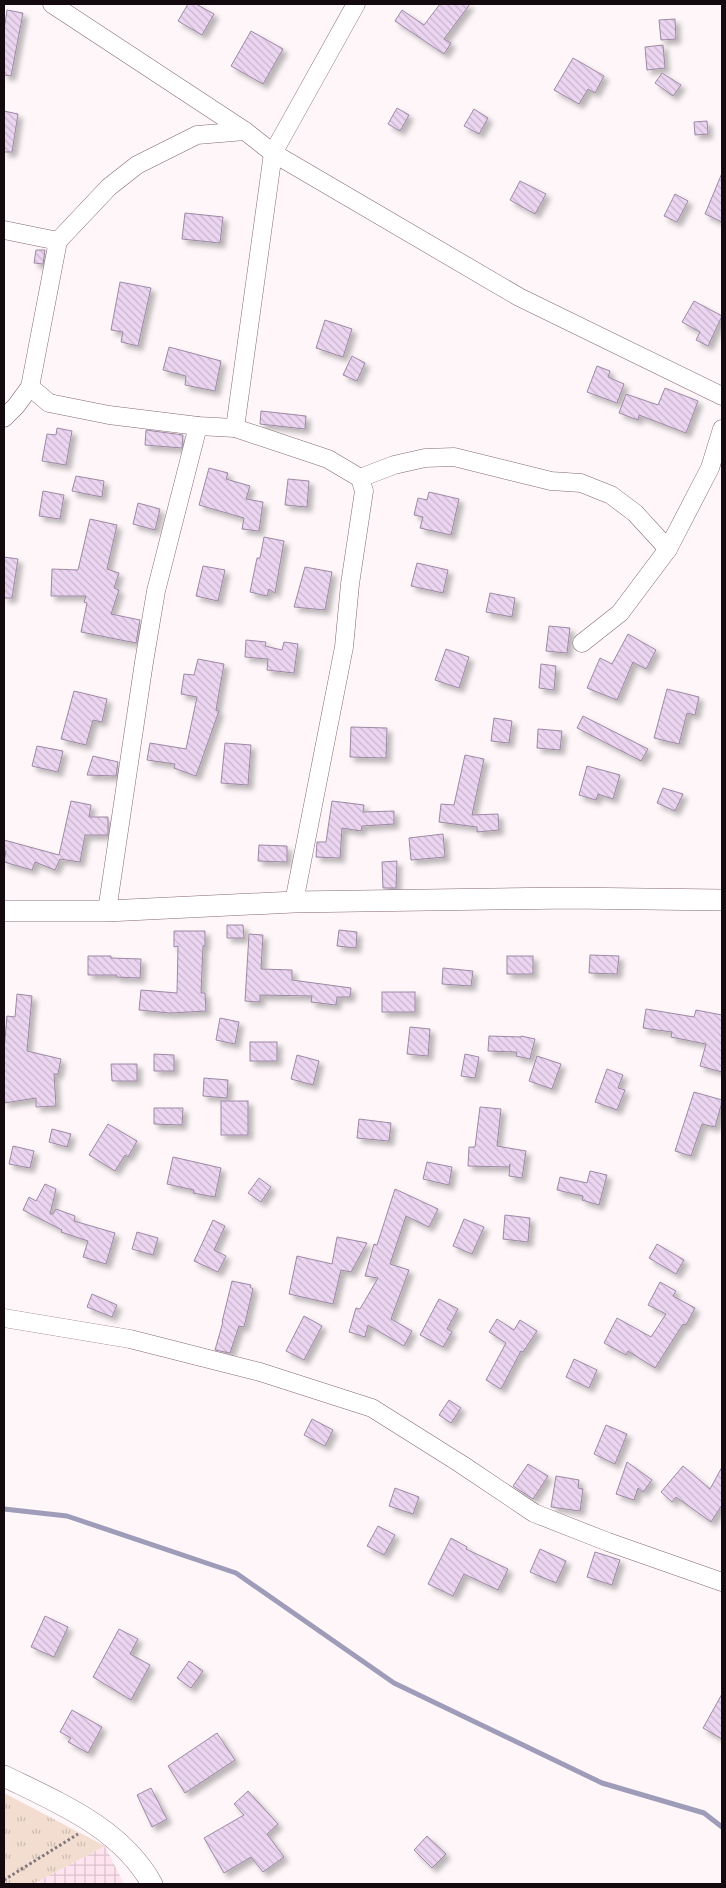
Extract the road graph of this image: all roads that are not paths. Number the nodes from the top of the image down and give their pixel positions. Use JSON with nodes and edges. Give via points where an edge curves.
{"nodes":[{"id":1,"x":52,"y":4,"type":"edge"},
{"id":2,"x":356,"y":4,"type":"edge"},
{"id":3,"x":245,"y":131,"type":"junction"},
{"id":4,"x":274,"y":153,"type":"junction"},
{"id":5,"x":4,"y":230,"type":"edge"},
{"id":6,"x":58,"y":241,"type":"junction"},
{"id":7,"x":30,"y":388,"type":"junction"},
{"id":8,"x":722,"y":396,"type":"edge"},
{"id":9,"x":4,"y":418,"type":"edge"},
{"id":10,"x":198,"y":426,"type":"junction"},
{"id":11,"x":235,"y":428,"type":"junction"},
{"id":12,"x":722,"y":428,"type":"edge"},
{"id":13,"x":360,"y":478,"type":"junction"},
{"id":14,"x":668,"y":549,"type":"junction"},
{"id":15,"x":582,"y":643,"type":"dead end"},
{"id":16,"x":722,"y":900,"type":"edge"},
{"id":17,"x":294,"y":902,"type":"junction"},
{"id":18,"x":4,"y":911,"type":"edge"},
{"id":19,"x":107,"y":912,"type":"junction"},
{"id":20,"x":4,"y":1318,"type":"edge"},
{"id":21,"x":722,"y":1582,"type":"edge"},
{"id":22,"x":4,"y":1776,"type":"edge"},
{"id":23,"x":152,"y":1884,"type":"edge"}],
"edges":[{"from":1,"to":3,"type":"street"},
{"from":2,"to":4,"type":"street"},
{"from":3,"to":4,"type":"street"},
{"from":3,"to":6,"type":"street","via":[[198,135],[137,166],[109,187]]},
{"from":4,"to":8,"type":"street","via":[[519,297]]},
{"from":4,"to":11,"type":"street"},
{"from":5,"to":6,"type":"street"},
{"from":6,"to":7,"type":"street"},
{"from":7,"to":9,"type":"street"},
{"from":7,"to":10,"type":"street","via":[[49,403]]},
{"from":10,"to":11,"type":"street"},
{"from":10,"to":19,"type":"street","via":[[156,591]]},
{"from":11,"to":13,"type":"street","via":[[328,459]]},
{"from":12,"to":14,"type":"street","via":[[710,468]]},
{"from":13,"to":14,"type":"street","via":[[394,464],[454,457],[551,481],[581,483],[611,495],[635,513]]},
{"from":13,"to":17,"type":"street","via":[[364,491],[344,647]]},
{"from":14,"to":15,"type":"street","via":[[620,613]]},
{"from":16,"to":17,"type":"street","via":[[568,898]]},
{"from":17,"to":19,"type":"street"},
{"from":18,"to":19,"type":"street"},
{"from":20,"to":21,"type":"street","via":[[140,1341],[260,1372],[372,1408],[534,1513]]},
{"from":22,"to":23,"type":"street","via":[[96,1824],[123,1846]]}]}
